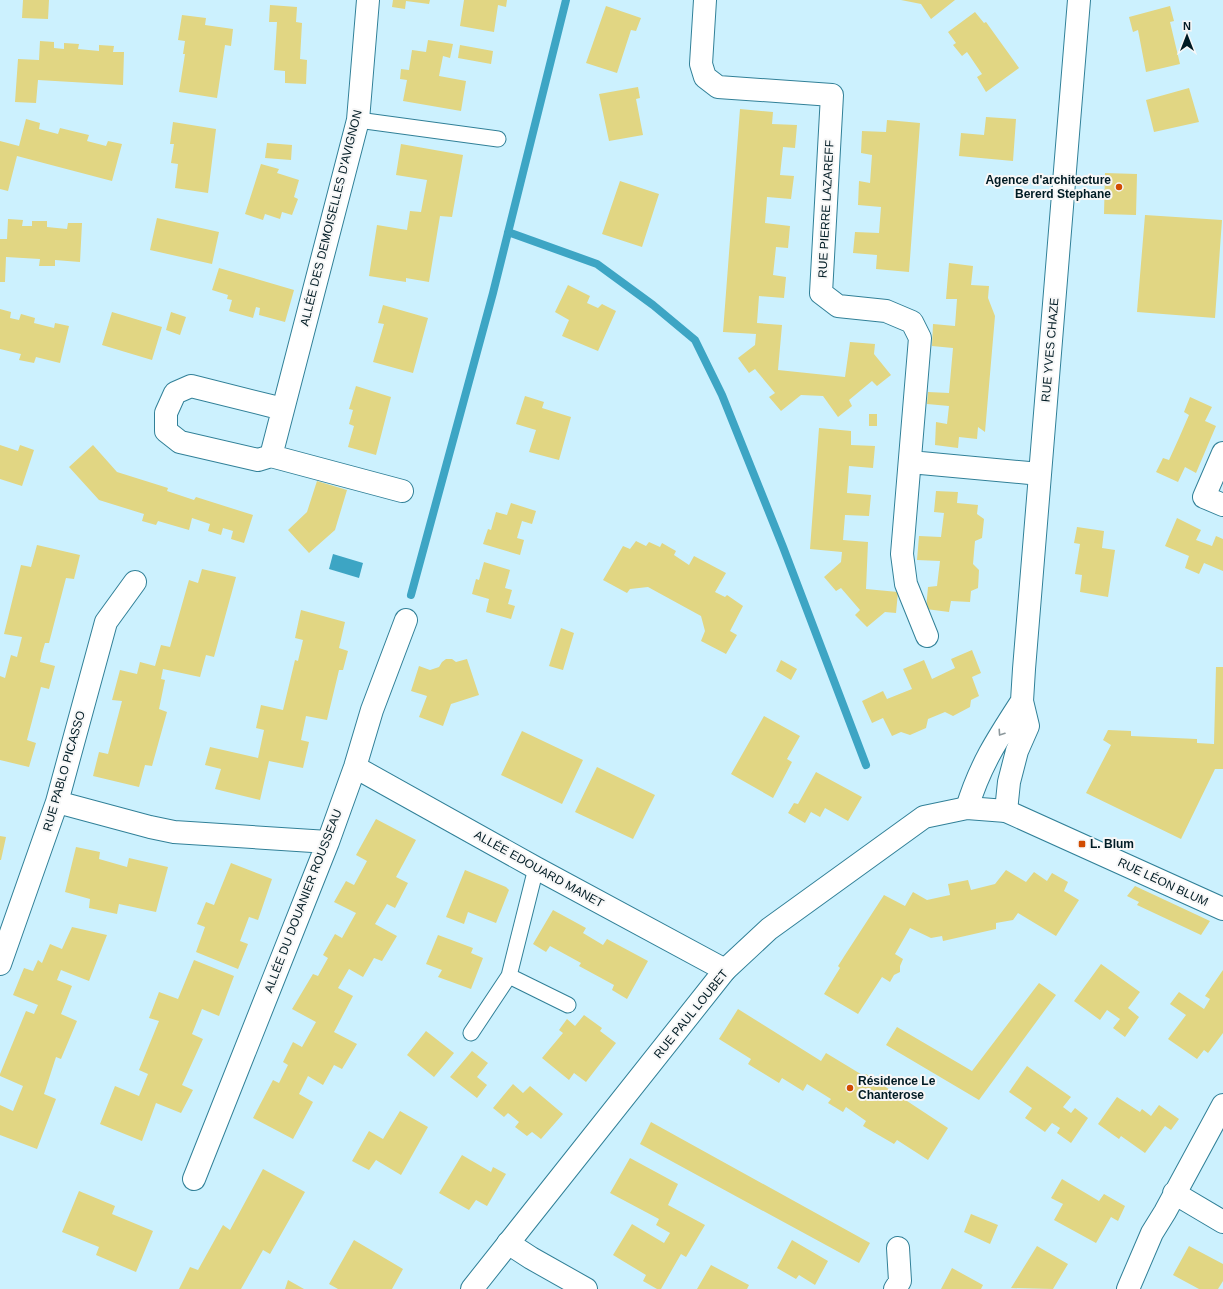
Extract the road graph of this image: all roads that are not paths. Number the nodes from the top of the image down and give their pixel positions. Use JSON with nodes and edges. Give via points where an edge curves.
{"nodes":[{"id":1,"x":368,"y":0,"type":"edge"},
{"id":2,"x":705,"y":0,"type":"edge"},
{"id":3,"x":1079,"y":0,"type":"edge"},
{"id":4,"x":358,"y":120,"type":"junction"},
{"id":5,"x":498,"y":139,"type":"dead end"},
{"id":6,"x":283,"y":409,"type":"junction"},
{"id":7,"x":1223,"y":453,"type":"edge"},
{"id":8,"x":271,"y":456,"type":"junction"},
{"id":9,"x":910,"y":462,"type":"junction"},
{"id":10,"x":1040,"y":474,"type":"junction"},
{"id":11,"x":402,"y":491,"type":"dead end"},
{"id":12,"x":1223,"y":505,"type":"edge"},
{"id":13,"x":135,"y":582,"type":"dead end"},
{"id":14,"x":406,"y":620,"type":"dead end"},
{"id":15,"x":927,"y":636,"type":"dead end"},
{"id":16,"x":1022,"y":701,"type":"junction"},
{"id":17,"x":355,"y":767,"type":"junction"},
{"id":18,"x":58,"y":802,"type":"junction"},
{"id":19,"x":968,"y":808,"type":"junction"},
{"id":20,"x":1006,"y":811,"type":"junction"},
{"id":21,"x":328,"y":842,"type":"junction"},
{"id":22,"x":536,"y":868,"type":"junction"},
{"id":23,"x":1223,"y":909,"type":"edge"},
{"id":24,"x":0,"y":964,"type":"edge"},
{"id":25,"x":725,"y":970,"type":"junction"},
{"id":26,"x":509,"y":976,"type":"junction"},
{"id":27,"x":568,"y":1005,"type":"dead end"},
{"id":28,"x":471,"y":1033,"type":"dead end"},
{"id":29,"x":1223,"y":1105,"type":"edge"},
{"id":30,"x":194,"y":1179,"type":"dead end"},
{"id":31,"x":1174,"y":1193,"type":"junction"},
{"id":32,"x":1223,"y":1222,"type":"edge"},
{"id":33,"x":508,"y":1243,"type":"junction"},
{"id":34,"x":898,"y":1248,"type":"dead end"},
{"id":35,"x":472,"y":1289,"type":"edge"},
{"id":36,"x":586,"y":1289,"type":"edge"},
{"id":37,"x":896,"y":1289,"type":"edge"},
{"id":38,"x":1128,"y":1289,"type":"edge"}],
"edges":[{"from":1,"to":4,"type":"street","name":"ALLÉE DES DEMOISELLES D'AVIGNON"},
{"from":2,"to":9,"type":"street","name":"RUE PIERRE LAZAREFF","via":[[701,64],[705,77],[718,87],[832,95],[821,293],[838,306],[886,311],[912,322],[920,338]]},
{"from":3,"to":10,"type":"street","name":"RUE YVES CHAZE"},
{"from":4,"to":5,"type":"lane"},
{"from":4,"to":6,"type":"street","name":"ALLÉE DES DEMOISELLES D'AVIGNON"},
{"from":6,"to":8,"type":"street","name":"ALLÉE DES DEMOISELLES D'AVIGNON"},
{"from":6,"to":8,"type":"street","via":[[191,386],[175,394],[166,413],[166,431],[180,442],[258,460]]},
{"from":7,"to":12,"type":"street","via":[[1204,497]]},
{"from":8,"to":11,"type":"street"},
{"from":9,"to":10,"type":"street"},
{"from":9,"to":15,"type":"street","via":[[902,554],[906,584]]},
{"from":10,"to":16,"type":"street","name":"RUE YVES CHAZE"},
{"from":13,"to":18,"type":"street","name":"RUE PABLO PICASSO","via":[[106,622]]},
{"from":14,"to":17,"type":"street","name":"ALLÉE DU DOUANIER ROUSSEAU","via":[[372,710]]},
{"from":16,"to":19,"type":"street","name":"RUE YVES CHAZE","one_way":true,"via":[[990,749],[973,787]]},
{"from":16,"to":20,"type":"street","name":"RUE YVES CHAZE","via":[[1028,726],[1009,782]]},
{"from":17,"to":21,"type":"street","name":"ALLÉE DU DOUANIER ROUSSEAU"},
{"from":17,"to":22,"type":"street","name":"ALLÉE EDOUARD MANET"},
{"from":18,"to":21,"type":"street","via":[[174,832]]},
{"from":18,"to":24,"type":"street","name":"RUE PABLO PICASSO"},
{"from":19,"to":20,"type":"street","name":"RUE LÉON BLUM"},
{"from":19,"to":25,"type":"street","name":"RUE PAUL LOUBET","via":[[924,817],[769,930]]},
{"from":20,"to":23,"type":"street","name":"RUE LÉON BLUM"},
{"from":21,"to":30,"type":"street","name":"ALLÉE DU DOUANIER ROUSSEAU"},
{"from":22,"to":25,"type":"street","name":"ALLÉE EDOUARD MANET"},
{"from":22,"to":26,"type":"lane"},
{"from":25,"to":33,"type":"street","name":"RUE PAUL LOUBET"},
{"from":26,"to":27,"type":"lane"},
{"from":26,"to":28,"type":"lane"},
{"from":29,"to":31,"type":"street"},
{"from":31,"to":32,"type":"street"},
{"from":31,"to":38,"type":"street","via":[[1166,1212],[1152,1233]]},
{"from":33,"to":35,"type":"street","name":"RUE PAUL LOUBET"},
{"from":33,"to":36,"type":"street"},
{"from":34,"to":37,"type":"street","via":[[900,1281]]}]}
